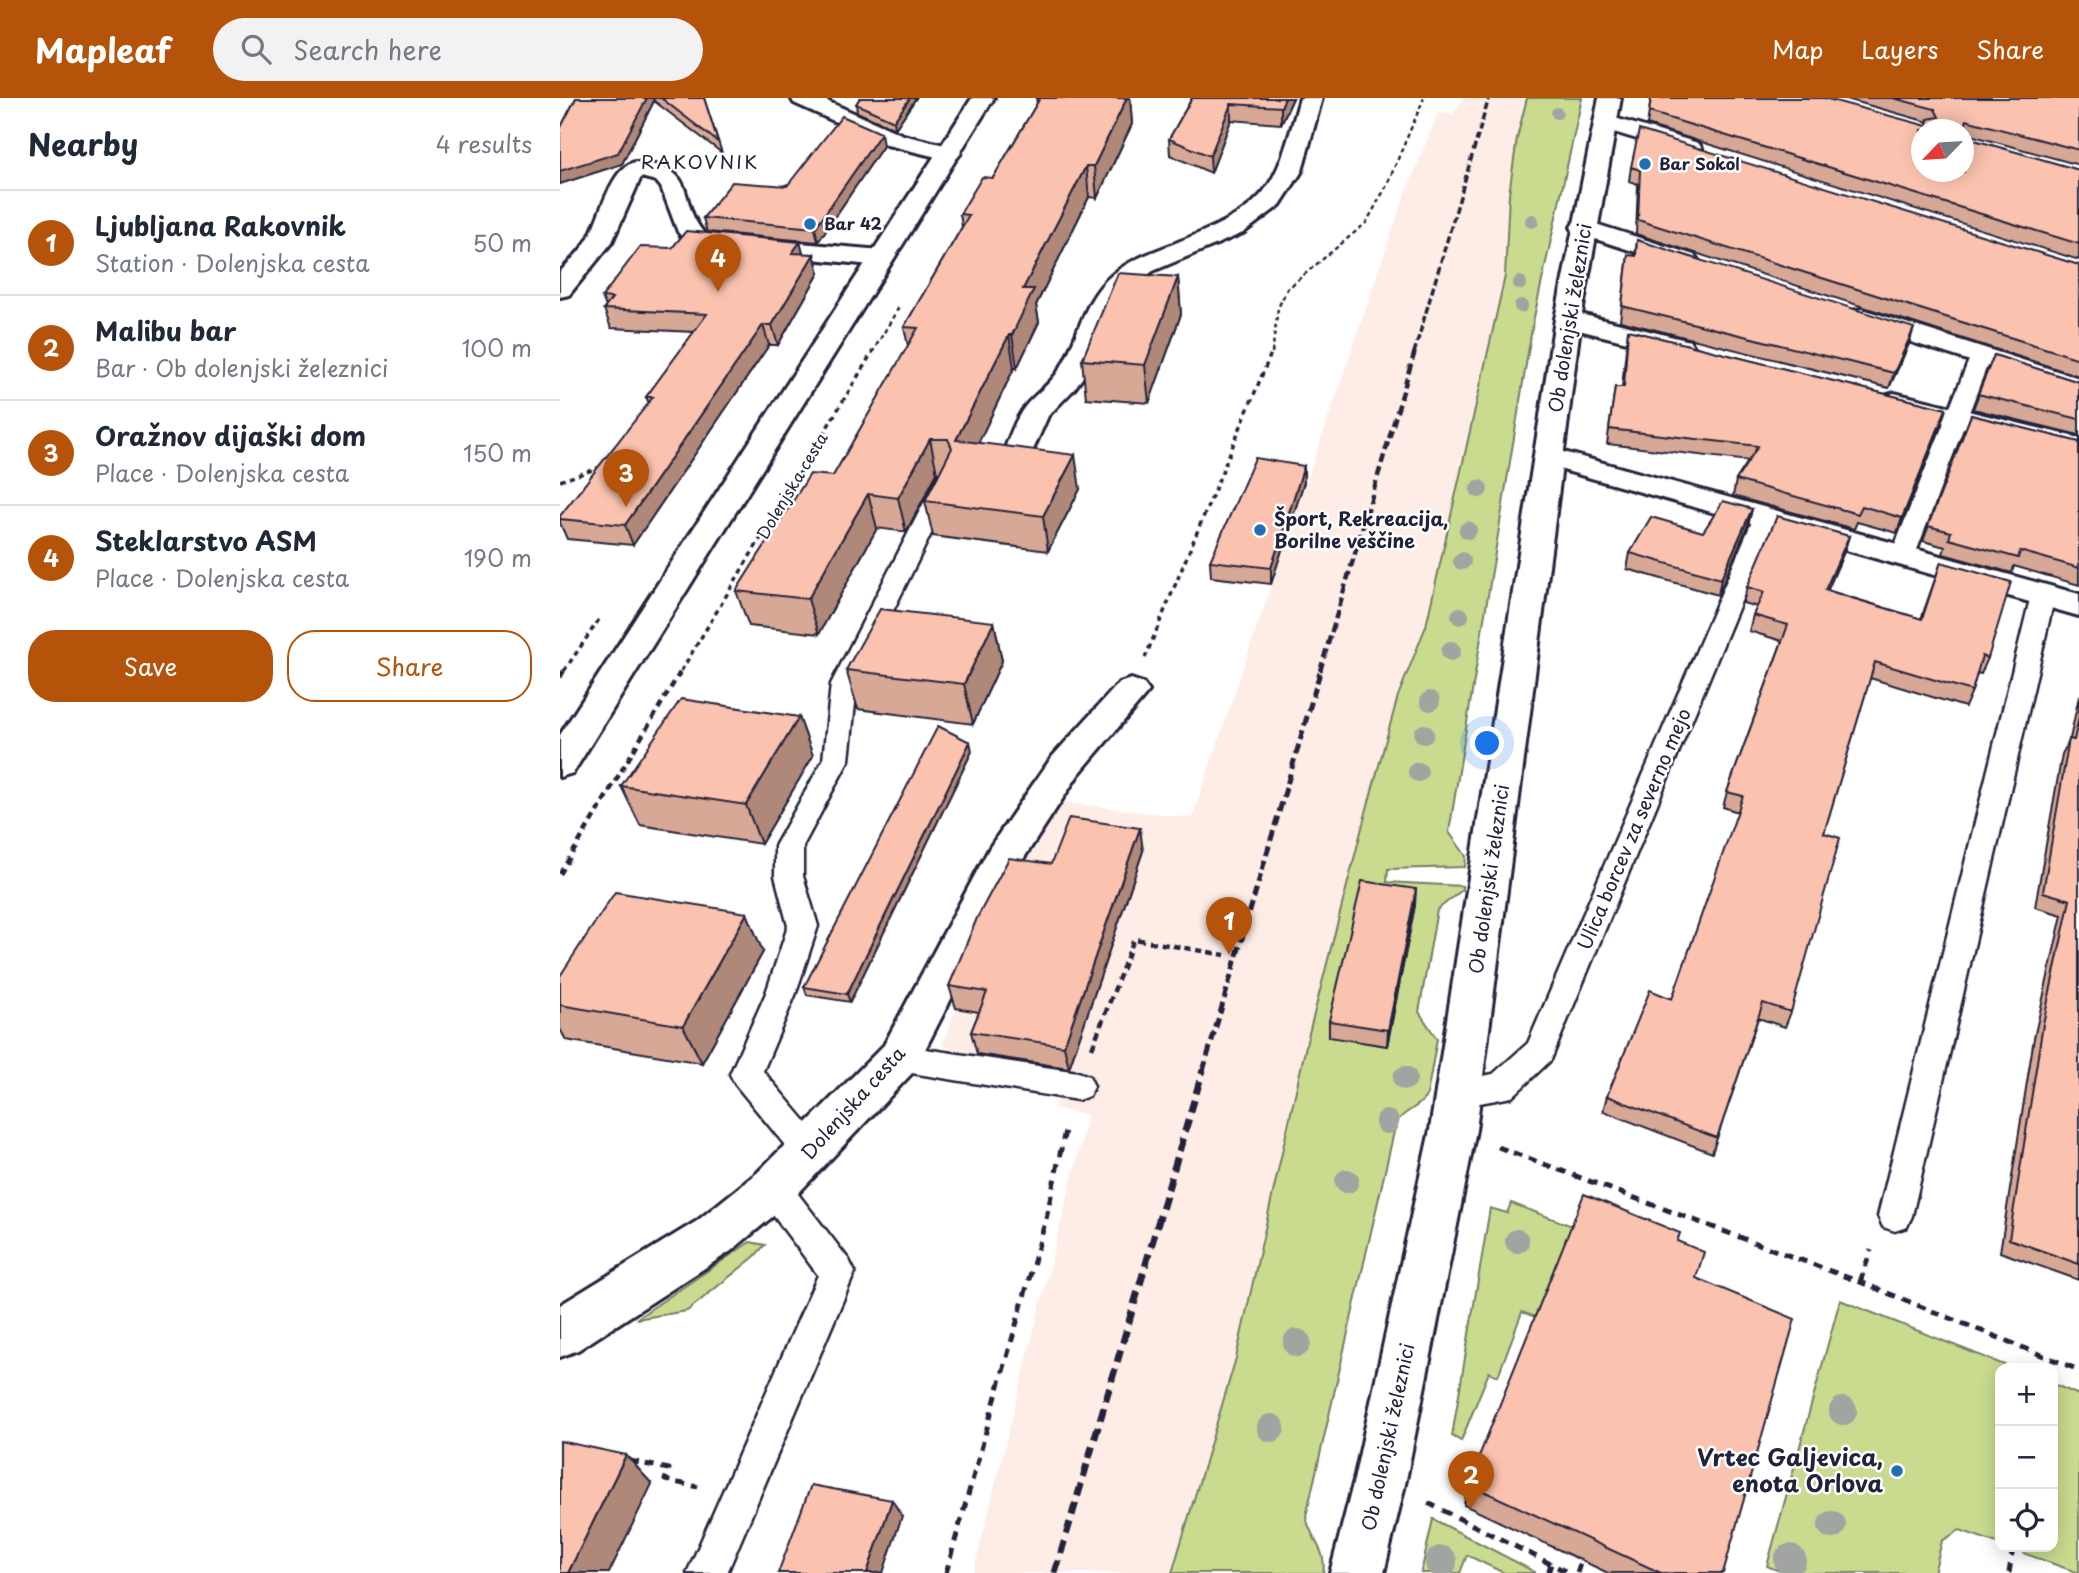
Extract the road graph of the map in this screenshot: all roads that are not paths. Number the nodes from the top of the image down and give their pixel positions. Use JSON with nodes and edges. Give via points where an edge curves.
{"nodes":[{"id":1,"x":802,"y":98,"type":"edge"},
{"id":2,"x":983,"y":98,"type":"edge"},
{"id":3,"x":1311,"y":98,"type":"edge"},
{"id":4,"x":1608,"y":110,"type":"edge"},
{"id":5,"x":949,"y":153,"type":"junction"},
{"id":6,"x":1710,"y":155,"type":"edge"},
{"id":7,"x":1583,"y":227,"type":"junction"},
{"id":8,"x":881,"y":258,"type":"junction"},
{"id":9,"x":1703,"y":265,"type":"edge"},
{"id":10,"x":560,"y":289,"type":"edge"},
{"id":11,"x":1835,"y":308,"type":"edge"},
{"id":12,"x":1567,"y":319,"type":"junction"},
{"id":13,"x":1702,"y":353,"type":"edge"},
{"id":14,"x":1981,"y":355,"type":"junction"},
{"id":15,"x":2079,"y":387,"type":"edge"},
{"id":16,"x":1862,"y":394,"type":"edge"},
{"id":17,"x":1956,"y":417,"type":"junction"},
{"id":18,"x":2079,"y":447,"type":"edge"},
{"id":19,"x":1017,"y":455,"type":"edge"},
{"id":20,"x":1549,"y":457,"type":"junction"},
{"id":21,"x":946,"y":481,"type":"edge"},
{"id":22,"x":1765,"y":517,"type":"junction"},
{"id":23,"x":1903,"y":555,"type":"junction"},
{"id":24,"x":2043,"y":595,"type":"junction"},
{"id":25,"x":2079,"y":605,"type":"edge"},
{"id":26,"x":1131,"y":691,"type":"road end"},
{"id":27,"x":560,"y":764,"type":"edge"},
{"id":28,"x":899,"y":1058,"type":"junction"},
{"id":29,"x":1078,"y":1086,"type":"road end"},
{"id":30,"x":1458,"y":1093,"type":"junction"},
{"id":31,"x":810,"y":1151,"type":"junction"},
{"id":32,"x":773,"y":1188,"type":"junction"},
{"id":33,"x":1895,"y":1216,"type":"dead end"},
{"id":34,"x":560,"y":1333,"type":"edge"},
{"id":35,"x":707,"y":1573,"type":"edge"},
{"id":36,"x":1357,"y":1573,"type":"edge"}],
"edges":[{"from":1,"to":5,"type":"street","via":[[895,140]]},
{"from":2,"to":5,"type":"street"},
{"from":3,"to":19,"type":"street","via":[[1286,179],[1272,198],[1255,216],[1149,265],[1112,289],[1072,374],[1035,414]]},
{"from":4,"to":6,"type":"street"},
{"from":4,"to":7,"type":"street","name":"Ob dolenjski železnici"},
{"from":5,"to":8,"type":"street"},
{"from":7,"to":9,"type":"street"},
{"from":7,"to":12,"type":"street","name":"Ob dolenjski železnici"},
{"from":8,"to":10,"type":"street","via":[[699,242],[689,234],[672,184],[663,174],[635,169],[599,242]]},
{"from":8,"to":27,"type":"street"},
{"from":11,"to":14,"type":"street"},
{"from":12,"to":13,"type":"street"},
{"from":12,"to":20,"type":"street","name":"Ob dolenjski železnici"},
{"from":14,"to":15,"type":"street"},
{"from":14,"to":17,"type":"lane"},
{"from":16,"to":17,"type":"street"},
{"from":17,"to":18,"type":"street"},
{"from":17,"to":23,"type":"lane"},
{"from":20,"to":22,"type":"street"},
{"from":20,"to":30,"type":"street","name":"Ob dolenjski železnici"},
{"from":21,"to":31,"type":"lane","via":[[844,684],[836,760],[789,846],[789,876],[803,926],[781,993],[746,1074]]},
{"from":22,"to":23,"type":"street"},
{"from":22,"to":30,"type":"lane","name":"Ulica borcev za severno mejo","via":[[1540,1051],[1501,1087]]},
{"from":23,"to":24,"type":"street"},
{"from":24,"to":25,"type":"street"},
{"from":24,"to":33,"type":"lane"},
{"from":26,"to":28,"type":"street","name":"Dolenjska cesta","via":[[1065,766],[1004,857]]},
{"from":28,"to":29,"type":"lane"},
{"from":28,"to":31,"type":"street","name":"Dolenjska cesta"},
{"from":30,"to":36,"type":"street","name":"Ob dolenjski železnici"},
{"from":31,"to":32,"type":"street","name":"Dolenjska cesta"},
{"from":32,"to":34,"type":"street","name":"Dolenjska cesta","via":[[714,1236]]},
{"from":32,"to":35,"type":"lane","via":[[837,1272]]}]}
